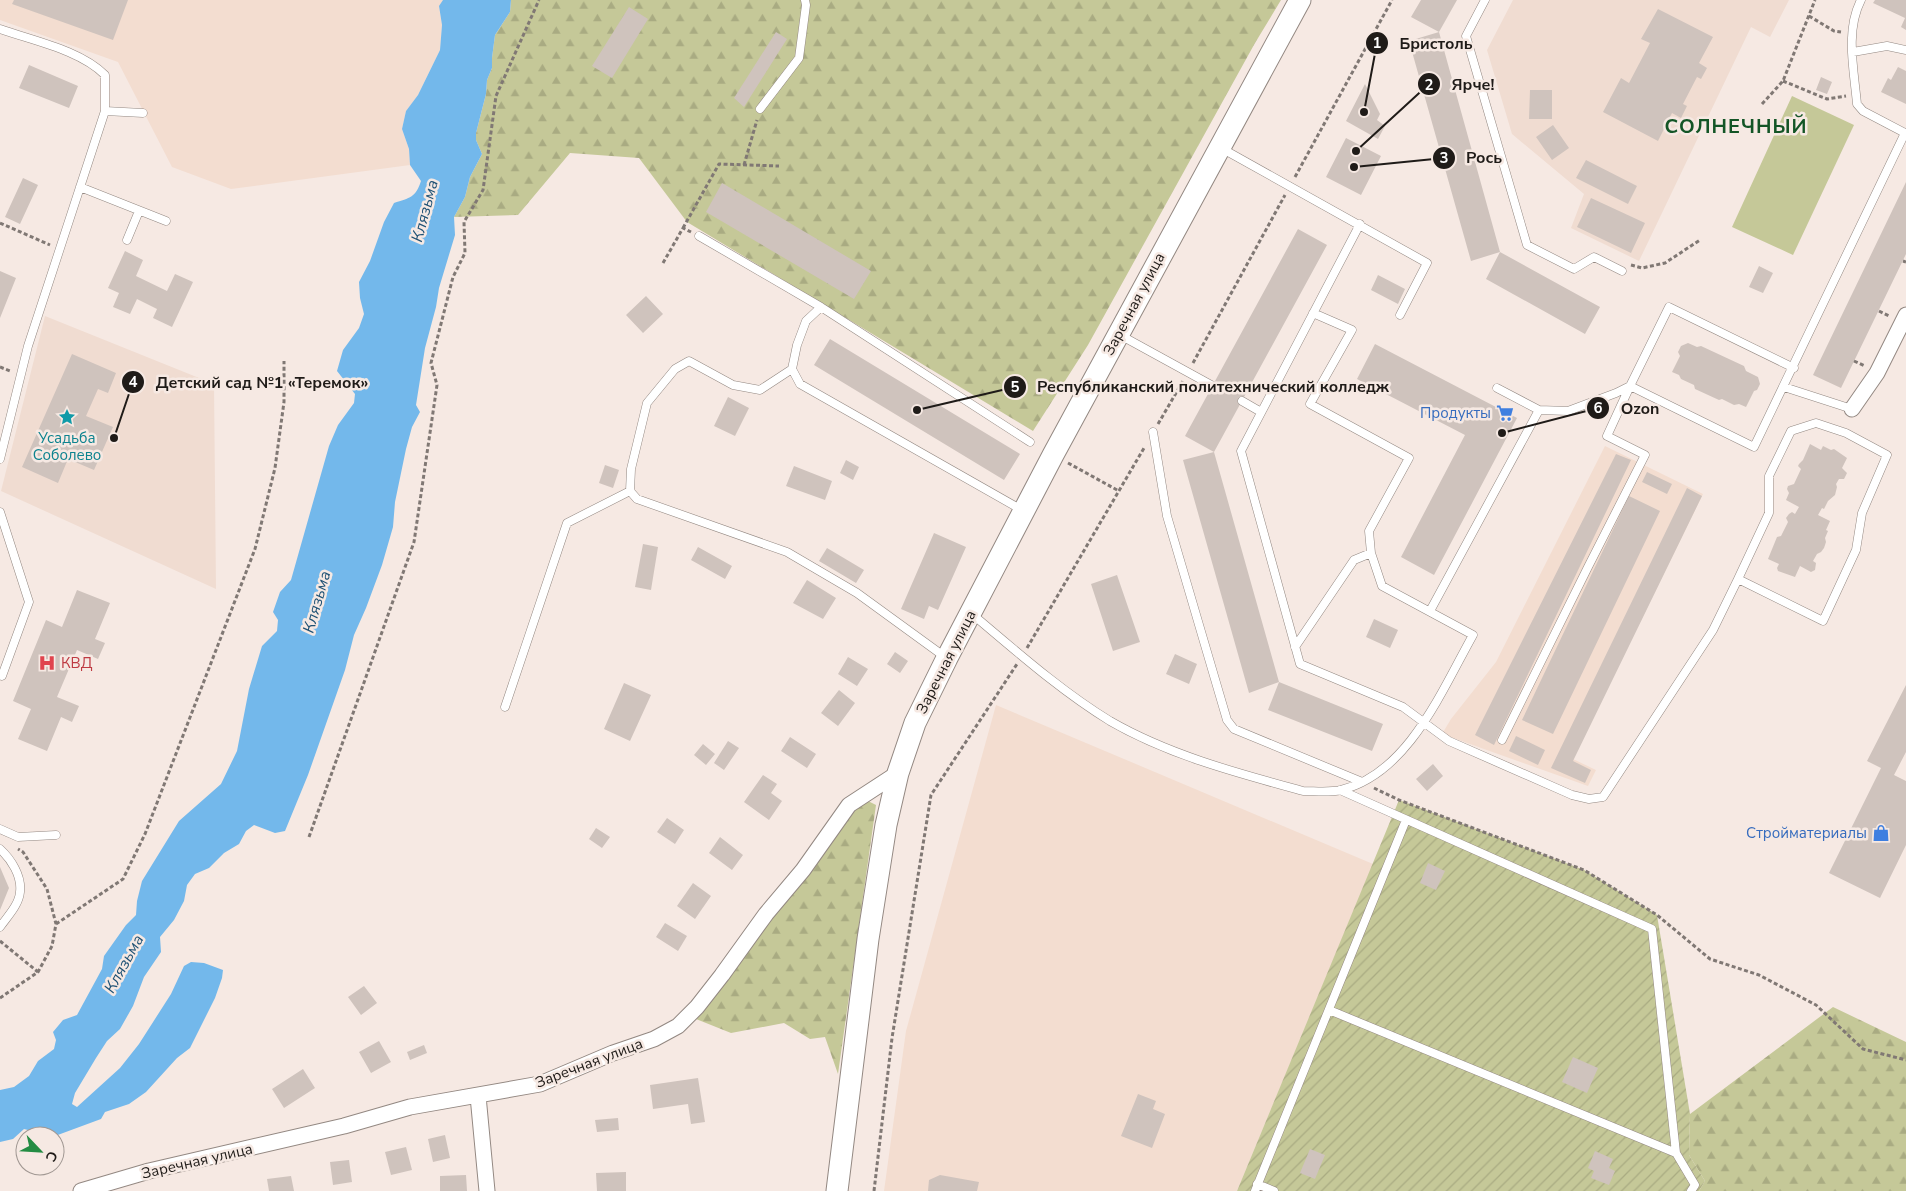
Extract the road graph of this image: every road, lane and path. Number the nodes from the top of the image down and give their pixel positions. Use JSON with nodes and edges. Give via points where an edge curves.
{"nodes":[{"id":1,"x":539,"y":0,"type":"edge"},
{"id":2,"x":805,"y":0,"type":"edge"},
{"id":3,"x":1300,"y":0,"type":"edge"},
{"id":4,"x":1392,"y":0,"type":"edge"},
{"id":5,"x":1485,"y":0,"type":"edge"},
{"id":6,"x":1816,"y":0,"type":"edge"},
{"id":7,"x":1861,"y":0,"type":"edge"},
{"id":8,"x":1809,"y":16,"type":"junction"},
{"id":9,"x":0,"y":29,"type":"edge"},
{"id":10,"x":1852,"y":33,"type":"junction"},
{"id":11,"x":1906,"y":50,"type":"edge"},
{"id":12,"x":1853,"y":52,"type":"junction"},
{"id":13,"x":1784,"y":80,"type":"junction"},
{"id":14,"x":1857,"y":95,"type":"junction"},
{"id":15,"x":1762,"y":104,"type":"dead end"},
{"id":16,"x":760,"y":109,"type":"joint"},
{"id":17,"x":105,"y":111,"type":"junction"},
{"id":18,"x":142,"y":113,"type":"dead end"},
{"id":19,"x":1220,"y":147,"type":"junction"},
{"id":20,"x":744,"y":165,"type":"junction"},
{"id":21,"x":779,"y":166,"type":"dead end"},
{"id":22,"x":1290,"y":186,"type":"junction"},
{"id":23,"x":80,"y":187,"type":"junction"},
{"id":24,"x":139,"y":211,"type":"junction"},
{"id":25,"x":166,"y":221,"type":"dead end"},
{"id":26,"x":0,"y":223,"type":"edge"},
{"id":27,"x":1360,"y":224,"type":"junction"},
{"id":28,"x":683,"y":228,"type":"junction"},
{"id":29,"x":699,"y":236,"type":"joint"},
{"id":30,"x":127,"y":240,"type":"dead end"},
{"id":31,"x":1700,"y":240,"type":"dead end"},
{"id":32,"x":59,"y":249,"type":"junction"},
{"id":33,"x":663,"y":263,"type":"dead end"},
{"id":34,"x":1622,"y":271,"type":"joint"},
{"id":35,"x":821,"y":307,"type":"junction"},
{"id":36,"x":1313,"y":313,"type":"junction"},
{"id":37,"x":1906,"y":314,"type":"edge"},
{"id":38,"x":1400,"y":315,"type":"dead end"},
{"id":39,"x":1118,"y":334,"type":"junction"},
{"id":40,"x":284,"y":361,"type":"dead end"},
{"id":41,"x":1794,"y":368,"type":"junction"},
{"id":42,"x":792,"y":369,"type":"junction"},
{"id":43,"x":1213,"y":386,"type":"dead end"},
{"id":44,"x":1630,"y":386,"type":"junction"},
{"id":45,"x":1784,"y":387,"type":"junction"},
{"id":46,"x":1497,"y":388,"type":"dead end"},
{"id":47,"x":1242,"y":401,"type":"dead end"},
{"id":48,"x":1852,"y":409,"type":"joint"},
{"id":49,"x":1539,"y":410,"type":"junction"},
{"id":50,"x":1261,"y":412,"type":"junction"},
{"id":51,"x":1153,"y":432,"type":"dead end"},
{"id":52,"x":1030,"y":442,"type":"dead end"},
{"id":53,"x":0,"y":459,"type":"edge"},
{"id":54,"x":1067,"y":463,"type":"dead end"},
{"id":55,"x":630,"y":491,"type":"junction"},
{"id":56,"x":1119,"y":491,"type":"dead end"},
{"id":57,"x":1024,"y":511,"type":"junction"},
{"id":58,"x":0,"y":512,"type":"edge"},
{"id":59,"x":1372,"y":553,"type":"junction"},
{"id":60,"x":1738,"y":579,"type":"junction"},
{"id":61,"x":1430,"y":611,"type":"junction"},
{"id":62,"x":971,"y":612,"type":"junction"},
{"id":63,"x":1296,"y":647,"type":"junction"},
{"id":64,"x":1022,"y":657,"type":"junction"},
{"id":65,"x":947,"y":658,"type":"junction"},
{"id":66,"x":2,"y":676,"type":"dead end"},
{"id":67,"x":505,"y":708,"type":"dead end"},
{"id":68,"x":1424,"y":722,"type":"junction"},
{"id":69,"x":1502,"y":740,"type":"dead end"},
{"id":70,"x":898,"y":773,"type":"junction"},
{"id":71,"x":1362,"y":782,"type":"junction"},
{"id":72,"x":1340,"y":790,"type":"junction"},
{"id":73,"x":1406,"y":820,"type":"junction"},
{"id":74,"x":0,"y":829,"type":"edge"},
{"id":75,"x":56,"y":835,"type":"dead end"},
{"id":76,"x":309,"y":837,"type":"dead end"},
{"id":77,"x":12,"y":844,"type":"dead end"},
{"id":78,"x":0,"y":850,"type":"edge"},
{"id":79,"x":56,"y":924,"type":"junction"},
{"id":80,"x":0,"y":927,"type":"edge"},
{"id":81,"x":0,"y":941,"type":"edge"},
{"id":82,"x":38,"y":972,"type":"junction"},
{"id":83,"x":0,"y":998,"type":"edge"},
{"id":84,"x":1329,"y":1010,"type":"junction"},
{"id":85,"x":1906,"y":1060,"type":"edge"},
{"id":86,"x":478,"y":1096,"type":"junction"},
{"id":87,"x":1676,"y":1153,"type":"junction"},
{"id":88,"x":1256,"y":1188,"type":"edge"},
{"id":89,"x":82,"y":1191,"type":"edge"},
{"id":90,"x":487,"y":1191,"type":"edge"},
{"id":91,"x":837,"y":1191,"type":"edge"},
{"id":92,"x":874,"y":1191,"type":"edge"},
{"id":93,"x":1274,"y":1191,"type":"edge"},
{"id":94,"x":1691,"y":1191,"type":"edge"}],
"edges":[{"from":1,"to":76,"type":"path","via":[[496,96],[483,190],[464,222],[465,253],[453,277],[431,364],[437,385],[414,542]]},
{"from":2,"to":16,"type":"lane","via":[[799,58]]},
{"from":3,"to":19,"type":"street","name":"Заречная улица"},
{"from":4,"to":22,"type":"path"},
{"from":5,"to":34,"type":"lane","via":[[1466,36],[1527,245],[1574,269],[1594,257]]},
{"from":6,"to":8,"type":"path"},
{"from":7,"to":10,"type":"lane","via":[[1854,16]]},
{"from":8,"to":10,"type":"path","via":[[1834,32]]},
{"from":8,"to":13,"type":"path"},
{"from":9,"to":17,"type":"lane","via":[[95,65],[105,75]]},
{"from":10,"to":12,"type":"lane"},
{"from":11,"to":12,"type":"lane","via":[[1887,46]]},
{"from":12,"to":14,"type":"lane"},
{"from":13,"to":14,"type":"path","via":[[1827,99]]},
{"from":13,"to":15,"type":"path"},
{"from":14,"to":41,"type":"lane","via":[[1857,104],[1863,111],[1905,133]]},
{"from":16,"to":20,"type":"path"},
{"from":17,"to":18,"type":"lane"},
{"from":17,"to":23,"type":"lane"},
{"from":19,"to":22,"type":"lane"},
{"from":19,"to":39,"type":"street","name":"Заречная улица"},
{"from":20,"to":21,"type":"path"},
{"from":20,"to":28,"type":"path","via":[[719,164]]},
{"from":22,"to":27,"type":"lane"},
{"from":23,"to":24,"type":"lane"},
{"from":23,"to":32,"type":"lane"},
{"from":24,"to":25,"type":"lane"},
{"from":24,"to":30,"type":"lane"},
{"from":26,"to":32,"type":"path"},
{"from":27,"to":36,"type":"lane"},
{"from":27,"to":38,"type":"lane","via":[[1427,263]]},
{"from":28,"to":29,"type":"path"},
{"from":28,"to":33,"type":"path"},
{"from":29,"to":35,"type":"lane"},
{"from":31,"to":34,"type":"path","via":[[1665,263],[1642,268],[1631,265]]},
{"from":32,"to":53,"type":"lane","via":[[35,339],[20,376]]},
{"from":35,"to":42,"type":"lane","via":[[806,321]]},
{"from":35,"to":52,"type":"lane"},
{"from":36,"to":50,"type":"lane"},
{"from":36,"to":59,"type":"lane","via":[[1352,330],[1310,404],[1409,458],[1369,531]]},
{"from":37,"to":48,"type":"street","via":[[1877,372]]},
{"from":39,"to":43,"type":"lane"},
{"from":39,"to":57,"type":"street","name":"Заречная улица"},
{"from":40,"to":79,"type":"path","via":[[284,402],[275,468],[255,549],[145,834],[123,879]]},
{"from":41,"to":44,"type":"lane","via":[[1669,307]]},
{"from":41,"to":45,"type":"lane"},
{"from":42,"to":55,"type":"lane","via":[[760,390],[733,385],[689,361],[675,368],[647,402],[631,469]]},
{"from":42,"to":57,"type":"lane","via":[[800,384]]},
{"from":44,"to":45,"type":"lane","via":[[1754,447]]},
{"from":44,"to":49,"type":"lane","via":[[1568,411]]},
{"from":44,"to":69,"type":"lane","via":[[1606,436],[1646,454]]},
{"from":45,"to":48,"type":"lane"},
{"from":46,"to":49,"type":"lane"},
{"from":47,"to":50,"type":"lane"},
{"from":49,"to":61,"type":"lane"},
{"from":50,"to":63,"type":"lane","via":[[1241,451]]},
{"from":51,"to":71,"type":"lane","via":[[1167,516],[1227,720],[1234,729]]},
{"from":54,"to":56,"type":"path"},
{"from":55,"to":65,"type":"lane","via":[[637,498],[788,552],[856,593]]},
{"from":55,"to":67,"type":"lane","via":[[567,523]]},
{"from":57,"to":62,"type":"street","name":"Заречная улица"},
{"from":58,"to":66,"type":"lane","via":[[29,602]]},
{"from":59,"to":61,"type":"lane","via":[[1382,586]]},
{"from":59,"to":63,"type":"lane","via":[[1354,560]]},
{"from":60,"to":60,"type":"lane","via":[[1823,621],[1856,550],[1862,513],[1887,455],[1846,432],[1816,423],[1791,431],[1769,476],[1769,513]]},
{"from":60,"to":68,"type":"lane","via":[[1713,630],[1603,797],[1589,799],[1572,795],[1448,741]]},
{"from":61,"to":68,"type":"lane","via":[[1473,635]]},
{"from":62,"to":64,"type":"lane"},
{"from":62,"to":65,"type":"street","name":"Заречная улица"},
{"from":63,"to":68,"type":"lane","via":[[1300,664],[1403,707]]},
{"from":64,"to":72,"type":"lane","via":[[1091,708],[1161,746],[1303,790]]},
{"from":64,"to":92,"type":"path","via":[[931,795],[892,1038]]},
{"from":65,"to":70,"type":"street","name":"Заречная улица","via":[[915,723]]},
{"from":68,"to":71,"type":"lane","via":[[1394,761]]},
{"from":70,"to":86,"type":"street","name":"Заречная улица","via":[[849,805],[722,975],[678,1026],[654,1039],[540,1084]]},
{"from":70,"to":91,"type":"street","name":"Заречная улица","via":[[886,825],[870,930]]},
{"from":71,"to":72,"type":"lane"},
{"from":71,"to":85,"type":"path","via":[[1399,800],[1584,870],[1657,915],[1710,960],[1759,975],[1816,1005],[1863,1049]]},
{"from":72,"to":73,"type":"lane"},
{"from":73,"to":84,"type":"lane"},
{"from":73,"to":87,"type":"lane","via":[[1652,929]]},
{"from":74,"to":75,"type":"lane","via":[[18,837]]},
{"from":77,"to":79,"type":"path","via":[[23,852],[47,888]]},
{"from":78,"to":80,"type":"lane","via":[[15,866],[20,892],[15,906]]},
{"from":79,"to":82,"type":"path","via":[[52,946]]},
{"from":81,"to":82,"type":"path"},
{"from":82,"to":83,"type":"path"},
{"from":84,"to":87,"type":"lane"},
{"from":84,"to":88,"type":"lane"},
{"from":86,"to":89,"type":"street","name":"Заречная улица","via":[[410,1107]]},
{"from":86,"to":90,"type":"street"},
{"from":87,"to":94,"type":"lane","via":[[1695,1184]]},
{"from":88,"to":93,"type":"lane"}]}
